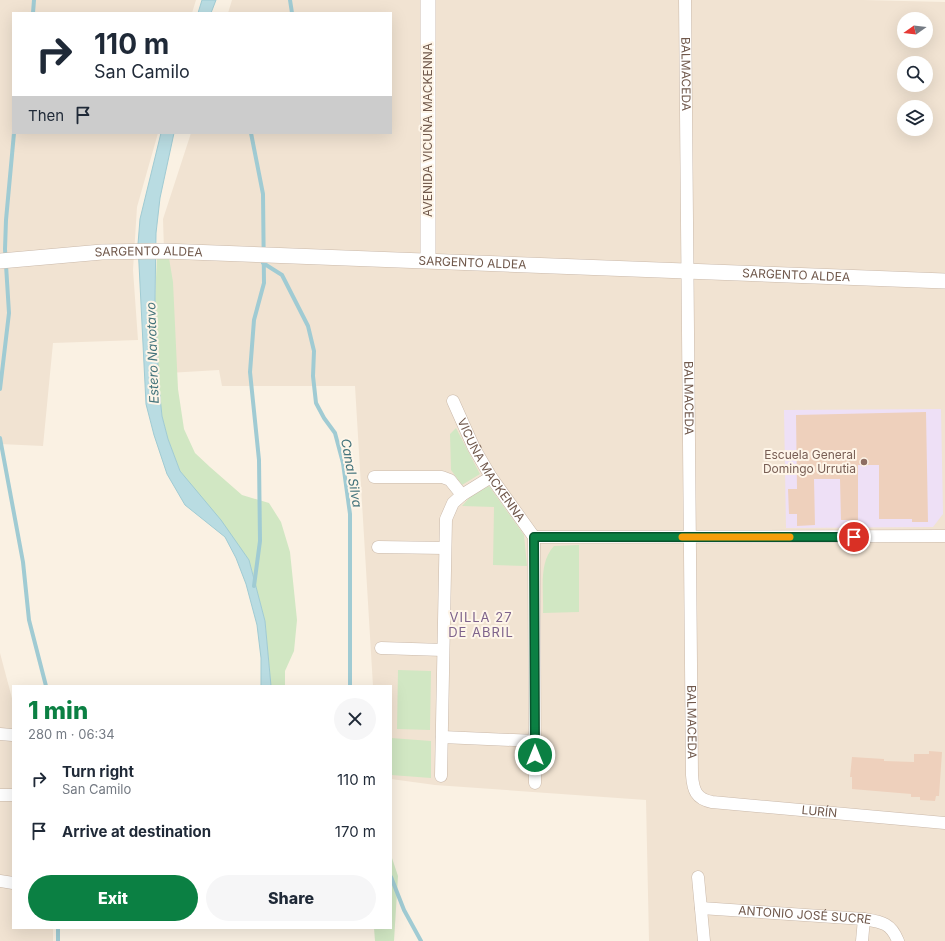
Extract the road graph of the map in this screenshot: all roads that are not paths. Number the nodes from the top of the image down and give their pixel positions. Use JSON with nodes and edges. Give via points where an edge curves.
{"nodes":[{"id":1,"x":428,"y":0,"type":"edge"},
{"id":2,"x":685,"y":0,"type":"edge"},
{"id":3,"x":7,"y":260,"type":"edge"},
{"id":4,"x":428,"y":260,"type":"junction"},
{"id":5,"x":688,"y":271,"type":"junction"},
{"id":6,"x":945,"y":281,"type":"edge"},
{"id":7,"x":453,"y":401,"type":"dead end"},
{"id":8,"x":374,"y":477,"type":"dead end"},
{"id":9,"x":491,"y":477,"type":"junction"},
{"id":10,"x":462,"y":495,"type":"junction"},
{"id":11,"x":945,"y":536,"type":"edge"},
{"id":12,"x":534,"y":537,"type":"junction"},
{"id":13,"x":689,"y":537,"type":"junction"},
{"id":14,"x":378,"y":547,"type":"dead end"},
{"id":15,"x":445,"y":548,"type":"junction"},
{"id":16,"x":381,"y":648,"type":"dead end"},
{"id":17,"x":443,"y":650,"type":"junction"},
{"id":18,"x":442,"y":737,"type":"junction"},
{"id":19,"x":536,"y":741,"type":"junction"},
{"id":20,"x":441,"y":776,"type":"dead end"},
{"id":21,"x":535,"y":783,"type":"dead end"},
{"id":22,"x":0,"y":795,"type":"edge"},
{"id":23,"x":12,"y":795,"type":"edge"},
{"id":24,"x":696,"y":795,"type":"joint"},
{"id":25,"x":945,"y":823,"type":"edge"},
{"id":26,"x":698,"y":877,"type":"dead end"},
{"id":27,"x":0,"y":881,"type":"edge"},
{"id":28,"x":12,"y":884,"type":"edge"},
{"id":29,"x":701,"y":908,"type":"junction"},
{"id":30,"x":864,"y":919,"type":"junction"},
{"id":31,"x":704,"y":941,"type":"edge"},
{"id":32,"x":862,"y":941,"type":"edge"},
{"id":33,"x":898,"y":941,"type":"edge"}],
"edges":[{"from":1,"to":4,"type":"street","name":"AVENIDA VICUÑA MACKENNA"},
{"from":2,"to":5,"type":"street","name":"BALMACEDA"},
{"from":3,"to":4,"type":"street","name":"SARGENTO ALDEA","via":[[131,250]]},
{"from":4,"to":5,"type":"street","name":"SARGENTO ALDEA"},
{"from":5,"to":6,"type":"street","name":"SARGENTO ALDEA"},
{"from":5,"to":13,"type":"street","name":"BALMACEDA"},
{"from":7,"to":9,"type":"street","name":"VICUÑA MACKENNA","via":[[474,448]]},
{"from":8,"to":10,"type":"street","via":[[442,477],[450,480]]},
{"from":9,"to":10,"type":"street"},
{"from":9,"to":12,"type":"street","name":"VICUÑA MACKENNA"},
{"from":10,"to":15,"type":"street","via":[[453,503],[446,519]]},
{"from":11,"to":13,"type":"street"},
{"from":12,"to":13,"type":"street"},
{"from":12,"to":19,"type":"street"},
{"from":13,"to":24,"type":"street","name":"BALMACEDA","via":[[692,780]]},
{"from":14,"to":15,"type":"street"},
{"from":15,"to":17,"type":"street"},
{"from":16,"to":17,"type":"street"},
{"from":17,"to":18,"type":"street"},
{"from":18,"to":19,"type":"street"},
{"from":18,"to":20,"type":"street"},
{"from":19,"to":21,"type":"street"},
{"from":22,"to":23,"type":"street"},
{"from":24,"to":25,"type":"street","name":"LURÍN","via":[[712,802]]},
{"from":26,"to":29,"type":"street"},
{"from":27,"to":28,"type":"street"},
{"from":29,"to":30,"type":"street","name":"ANTONIO JOSÉ SUCRE"},
{"from":29,"to":31,"type":"street"},
{"from":30,"to":32,"type":"street"},
{"from":30,"to":33,"type":"street","name":"ANTONIO JOSÉ SUCRE","via":[[880,922],[893,929]]}]}
